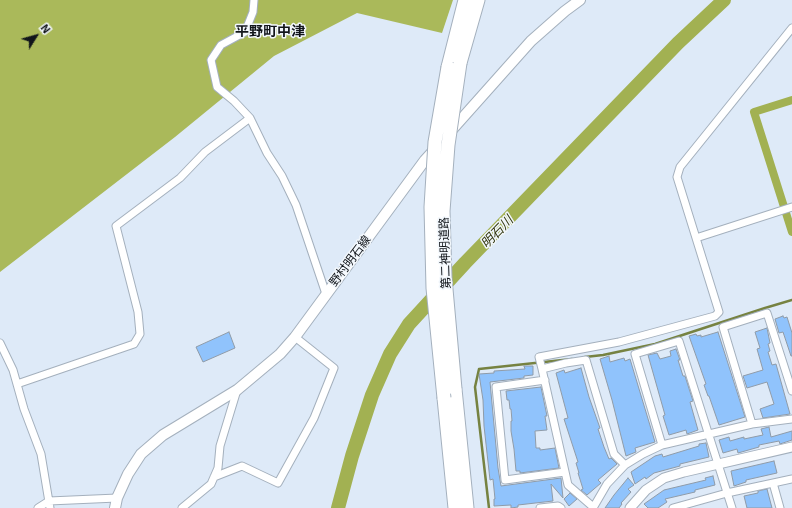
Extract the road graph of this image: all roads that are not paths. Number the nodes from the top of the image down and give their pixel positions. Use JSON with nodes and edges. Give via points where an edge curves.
{"nodes":[{"id":1,"x":254,"y":0,"type":"edge"},
{"id":2,"x":466,"y":0,"type":"edge"},
{"id":3,"x":478,"y":0,"type":"edge"},
{"id":4,"x":580,"y":0,"type":"edge"},
{"id":5,"x":792,"y":28,"type":"edge"},
{"id":6,"x":454,"y":65,"type":"junction"},
{"id":7,"x":250,"y":118,"type":"junction"},
{"id":8,"x":792,"y":208,"type":"edge"},
{"id":9,"x":696,"y":238,"type":"junction"},
{"id":10,"x":326,"y":294,"type":"junction"},
{"id":11,"x":295,"y":337,"type":"junction"},
{"id":12,"x":0,"y":343,"type":"edge"},
{"id":13,"x":542,"y":369,"type":"junction"},
{"id":14,"x":545,"y":380,"type":"junction"},
{"id":15,"x":17,"y":384,"type":"junction"},
{"id":16,"x":237,"y":390,"type":"junction"},
{"id":17,"x":792,"y":391,"type":"edge"},
{"id":18,"x":792,"y":419,"type":"edge"},
{"id":19,"x":752,"y":424,"type":"junction"},
{"id":20,"x":709,"y":433,"type":"junction"},
{"id":21,"x":662,"y":445,"type":"junction"},
{"id":22,"x":792,"y":447,"type":"edge"},
{"id":23,"x":718,"y":464,"type":"junction"},
{"id":24,"x":625,"y":465,"type":"junction"},
{"id":25,"x":565,"y":472,"type":"junction"},
{"id":26,"x":214,"y":477,"type":"junction"},
{"id":27,"x":792,"y":480,"type":"edge"},
{"id":28,"x":773,"y":483,"type":"junction"},
{"id":29,"x":727,"y":493,"type":"junction"},
{"id":30,"x":116,"y":503,"type":"edge"},
{"id":31,"x":50,"y":504,"type":"edge"},
{"id":32,"x":682,"y":506,"type":"edge"},
{"id":33,"x":549,"y":507,"type":"edge"},
{"id":34,"x":38,"y":508,"type":"edge"},
{"id":35,"x":182,"y":508,"type":"edge"},
{"id":36,"x":455,"y":508,"type":"edge"},
{"id":37,"x":467,"y":508,"type":"edge"},
{"id":38,"x":540,"y":508,"type":"edge"},
{"id":39,"x":560,"y":508,"type":"edge"},
{"id":40,"x":593,"y":508,"type":"edge"},
{"id":41,"x":630,"y":508,"type":"edge"},
{"id":42,"x":673,"y":508,"type":"edge"},
{"id":43,"x":732,"y":508,"type":"edge"},
{"id":44,"x":780,"y":508,"type":"edge"}],
"edges":[{"from":1,"to":7,"type":"street","via":[[253,12],[245,32],[220,46],[211,60],[216,87]]},
{"from":2,"to":6,"type":"highway","name":"第二神明道路"},
{"from":3,"to":6,"type":"highway","name":"第二神明道路"},
{"from":4,"to":10,"type":"main road","name":"野村明石線","via":[[531,41],[430,155]]},
{"from":5,"to":9,"type":"street","via":[[680,167],[676,177]]},
{"from":6,"to":36,"type":"highway","name":"第二神明道路","bridge":true,"via":[[435,142],[431,207],[433,288]]},
{"from":6,"to":37,"type":"highway","name":"第二神明道路","bridge":true,"via":[[444,211],[445,278]]},
{"from":7,"to":10,"type":"street","via":[[296,205]]},
{"from":7,"to":15,"type":"street","via":[[205,152],[180,178],[116,226],[138,312],[140,334],[134,344]]},
{"from":8,"to":9,"type":"street"},
{"from":9,"to":13,"type":"street","via":[[719,312],[715,316],[619,342],[539,357]]},
{"from":10,"to":11,"type":"main road","name":"野村明石線"},
{"from":11,"to":16,"type":"main road","name":"野村明石線","via":[[280,354]]},
{"from":11,"to":26,"type":"street","via":[[334,368],[314,418],[278,483],[242,466]]},
{"from":12,"to":15,"type":"street"},
{"from":13,"to":14,"type":"street"},
{"from":13,"to":24,"type":"street","via":[[566,362],[586,360],[614,454]]},
{"from":14,"to":25,"type":"street"},
{"from":14,"to":25,"type":"street","via":[[496,386],[506,480]]},
{"from":15,"to":31,"type":"street","via":[[41,454]]},
{"from":16,"to":26,"type":"street","via":[[220,446],[218,468]]},
{"from":16,"to":30,"type":"main road","name":"野村明石線","via":[[163,435],[141,454],[128,474]]},
{"from":17,"to":19,"type":"street","via":[[767,313],[723,327]]},
{"from":18,"to":19,"type":"street"},
{"from":19,"to":20,"type":"street"},
{"from":20,"to":21,"type":"street"},
{"from":20,"to":21,"type":"street","via":[[679,341],[634,354]]},
{"from":20,"to":23,"type":"street"},
{"from":21,"to":24,"type":"street"},
{"from":22,"to":23,"type":"street"},
{"from":23,"to":29,"type":"street"},
{"from":23,"to":41,"type":"street","via":[[664,478],[646,490]]},
{"from":24,"to":40,"type":"street","via":[[607,484]]},
{"from":25,"to":40,"type":"street","via":[[568,485]]},
{"from":26,"to":35,"type":"street","via":[[211,484]]},
{"from":27,"to":28,"type":"street"},
{"from":28,"to":29,"type":"street"},
{"from":28,"to":44,"type":"street"},
{"from":29,"to":32,"type":"street"},
{"from":29,"to":43,"type":"street"},
{"from":30,"to":31,"type":"street"},
{"from":31,"to":34,"type":"street"},
{"from":32,"to":42,"type":"street"},
{"from":33,"to":38,"type":"street"},
{"from":33,"to":39,"type":"street"}]}
